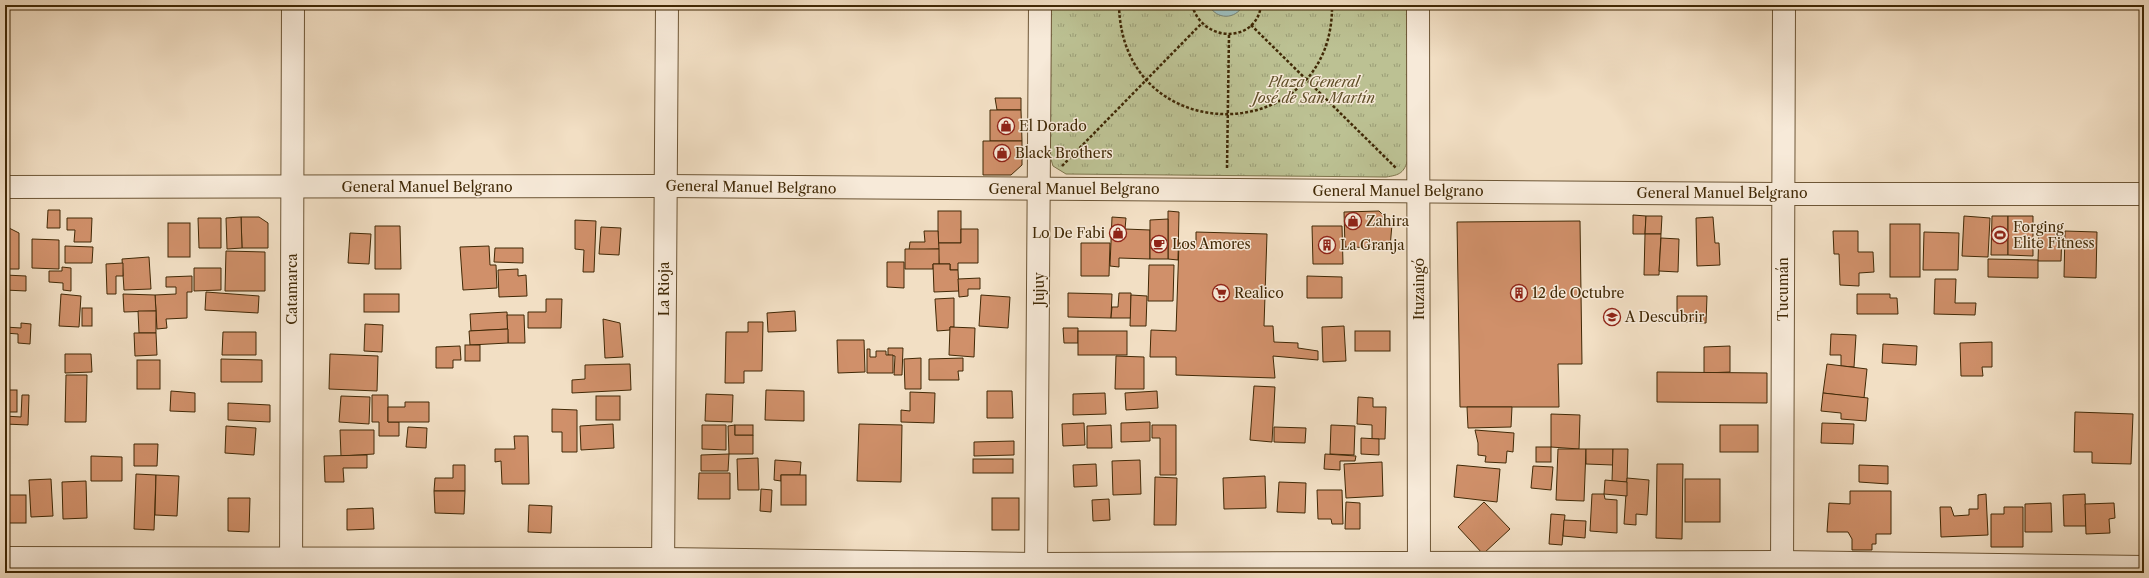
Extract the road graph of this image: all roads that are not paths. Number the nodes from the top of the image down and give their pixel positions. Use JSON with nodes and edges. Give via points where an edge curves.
{"nodes":[{"id":1,"x":294,"y":5,"type":"edge"},
{"id":2,"x":667,"y":5,"type":"edge"},
{"id":3,"x":1040,"y":5,"type":"edge"},
{"id":4,"x":1418,"y":5,"type":"edge"},
{"id":5,"x":1784,"y":5,"type":"edge"},
{"id":6,"x":5,"y":186,"type":"edge"},
{"id":7,"x":665,"y":186,"type":"junction"},
{"id":8,"x":293,"y":187,"type":"junction"},
{"id":9,"x":1040,"y":189,"type":"junction"},
{"id":10,"x":1419,"y":191,"type":"junction"},
{"id":11,"x":1783,"y":194,"type":"junction"},
{"id":12,"x":2144,"y":194,"type":"edge"},
{"id":13,"x":5,"y":558,"type":"edge"},
{"id":14,"x":291,"y":566,"type":"edge"},
{"id":15,"x":663,"y":566,"type":"edge"},
{"id":16,"x":1782,"y":567,"type":"edge"},
{"id":17,"x":2144,"y":567,"type":"edge"},
{"id":18,"x":1036,"y":568,"type":"edge"},
{"id":19,"x":1419,"y":568,"type":"edge"}],
"edges":[{"from":1,"to":8,"type":"street","name":"Catamarca"},
{"from":2,"to":7,"type":"street","name":"La Rioja"},
{"from":3,"to":9,"type":"street","name":"Jujuy"},
{"from":4,"to":10,"type":"street","name":"Ituzaingó"},
{"from":5,"to":11,"type":"street","name":"Tucumán"},
{"from":6,"to":8,"type":"street","name":"General Manuel Belgrano"},
{"from":7,"to":8,"type":"street","name":"General Manuel Belgrano"},
{"from":7,"to":9,"type":"street","name":"General Manuel Belgrano"},
{"from":7,"to":15,"type":"street","name":"La Rioja"},
{"from":8,"to":14,"type":"street","name":"Catamarca"},
{"from":9,"to":10,"type":"street","name":"General Manuel Belgrano"},
{"from":9,"to":18,"type":"street","name":"Jujuy"},
{"from":10,"to":11,"type":"street","name":"General Manuel Belgrano"},
{"from":10,"to":19,"type":"street","name":"Ituzaingó"},
{"from":11,"to":12,"type":"street","name":"General Manuel Belgrano"},
{"from":11,"to":16,"type":"street","name":"Tucumán"},
{"from":13,"to":14,"type":"street"},
{"from":14,"to":15,"type":"street"},
{"from":15,"to":18,"type":"street"},
{"from":16,"to":17,"type":"street"},
{"from":16,"to":19,"type":"street"},
{"from":18,"to":19,"type":"street"}]}
